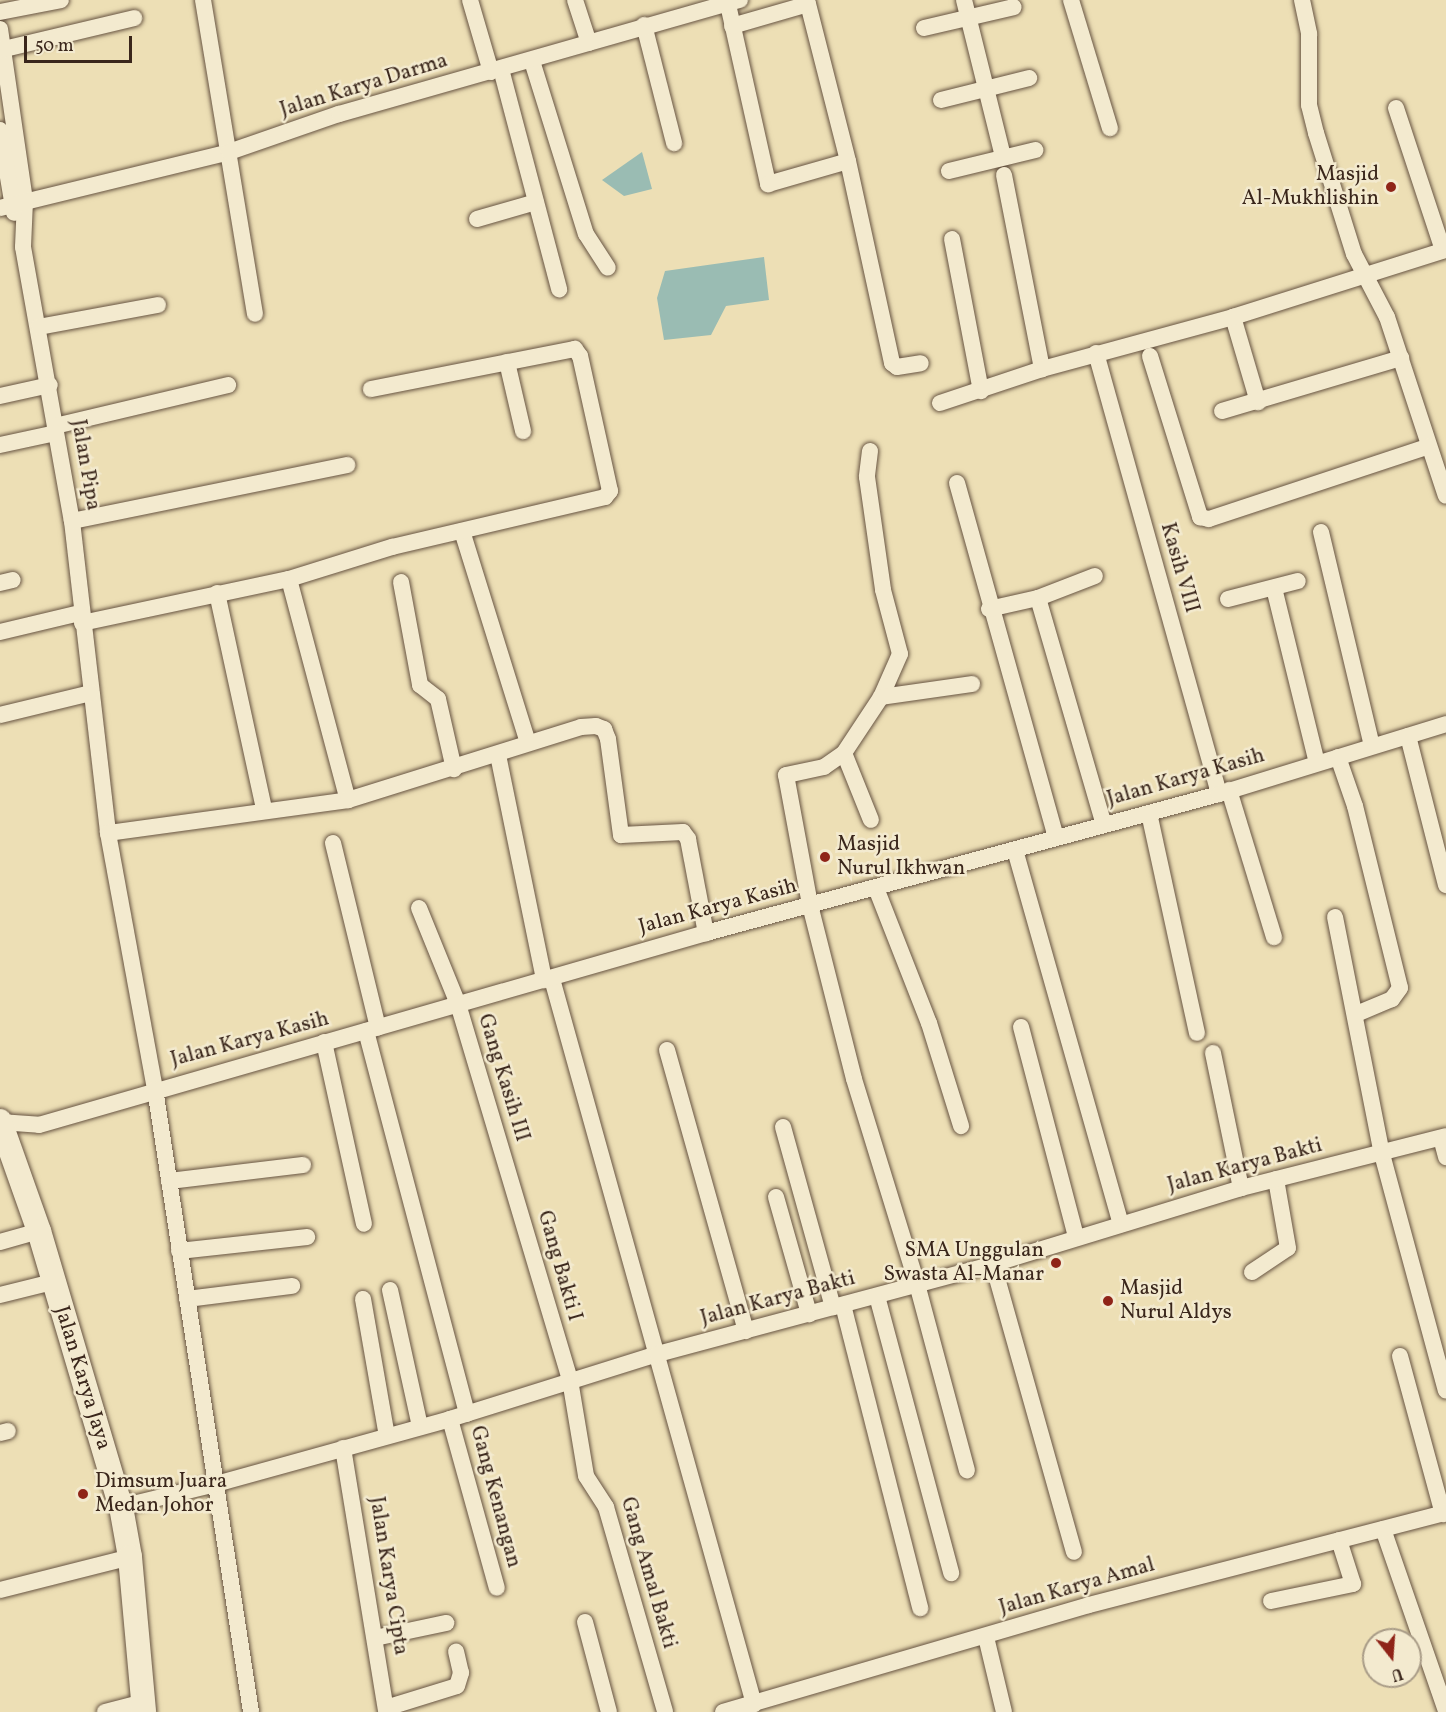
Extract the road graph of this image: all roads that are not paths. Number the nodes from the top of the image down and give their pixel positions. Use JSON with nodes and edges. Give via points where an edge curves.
{"nodes":[{"id":1,"x":61,"y":0,"type":"edge"},
{"id":2,"x":203,"y":0,"type":"edge"},
{"id":3,"x":470,"y":0,"type":"edge"},
{"id":4,"x":575,"y":0,"type":"edge"},
{"id":5,"x":964,"y":0,"type":"edge"},
{"id":6,"x":1071,"y":0,"type":"edge"},
{"id":7,"x":1302,"y":0,"type":"edge"},
{"id":8,"x":731,"y":1,"type":"edge"},
{"id":9,"x":808,"y":2,"type":"edge"},
{"id":10,"x":1014,"y":8,"type":"dead end"},
{"id":11,"x":0,"y":12,"type":"edge"},
{"id":12,"x":969,"y":17,"type":"junction"},
{"id":13,"x":134,"y":18,"type":"dead end"},
{"id":14,"x":644,"y":26,"type":"junction"},
{"id":15,"x":732,"y":26,"type":"junction"},
{"id":16,"x":924,"y":28,"type":"dead end"},
{"id":17,"x":0,"y":29,"type":"edge"},
{"id":18,"x":589,"y":43,"type":"junction"},
{"id":19,"x":2,"y":50,"type":"edge"},
{"id":20,"x":532,"y":61,"type":"junction"},
{"id":21,"x":496,"y":70,"type":"junction"},
{"id":22,"x":1029,"y":78,"type":"dead end"},
{"id":23,"x":986,"y":88,"type":"junction"},
{"id":24,"x":941,"y":100,"type":"dead end"},
{"id":25,"x":1396,"y":108,"type":"dead end"},
{"id":26,"x":5,"y":111,"type":"edge"},
{"id":27,"x":1110,"y":128,"type":"dead end"},
{"id":28,"x":0,"y":130,"type":"edge"},
{"id":29,"x":674,"y":143,"type":"dead end"},
{"id":30,"x":1036,"y":150,"type":"dead end"},
{"id":31,"x":229,"y":152,"type":"junction"},
{"id":32,"x":1003,"y":156,"type":"junction"},
{"id":33,"x":848,"y":161,"type":"junction"},
{"id":34,"x":949,"y":171,"type":"dead end"},
{"id":35,"x":1004,"y":175,"type":"dead end"},
{"id":36,"x":536,"y":202,"type":"junction"},
{"id":37,"x":12,"y":205,"type":"edge"},
{"id":38,"x":477,"y":219,"type":"dead end"},
{"id":39,"x":952,"y":238,"type":"dead end"},
{"id":40,"x":1445,"y":250,"type":"edge"},
{"id":41,"x":608,"y":268,"type":"dead end"},
{"id":42,"x":1364,"y":276,"type":"junction"},
{"id":43,"x":559,"y":289,"type":"dead end"},
{"id":44,"x":158,"y":305,"type":"dead end"},
{"id":45,"x":255,"y":315,"type":"dead end"},
{"id":46,"x":1233,"y":317,"type":"junction"},
{"id":47,"x":39,"y":327,"type":"junction"},
{"id":48,"x":1096,"y":353,"type":"junction"},
{"id":49,"x":1150,"y":356,"type":"dead end"},
{"id":50,"x":1401,"y":358,"type":"junction"},
{"id":51,"x":507,"y":362,"type":"junction"},
{"id":52,"x":921,"y":363,"type":"dead end"},
{"id":53,"x":1042,"y":369,"type":"junction"},
{"id":54,"x":50,"y":385,"type":"junction"},
{"id":55,"x":228,"y":385,"type":"dead end"},
{"id":56,"x":371,"y":389,"type":"dead end"},
{"id":57,"x":981,"y":391,"type":"junction"},
{"id":58,"x":0,"y":396,"type":"edge"},
{"id":59,"x":1258,"y":402,"type":"junction"},
{"id":60,"x":940,"y":404,"type":"dead end"},
{"id":61,"x":1222,"y":411,"type":"dead end"},
{"id":62,"x":55,"y":429,"type":"junction"},
{"id":63,"x":524,"y":431,"type":"dead end"},
{"id":64,"x":0,"y":445,"type":"edge"},
{"id":65,"x":1427,"y":447,"type":"junction"},
{"id":66,"x":870,"y":451,"type":"dead end"},
{"id":67,"x":347,"y":465,"type":"dead end"},
{"id":68,"x":957,"y":483,"type":"dead end"},
{"id":69,"x":1446,"y":496,"type":"edge"},
{"id":70,"x":72,"y":521,"type":"junction"},
{"id":71,"x":462,"y":531,"type":"junction"},
{"id":72,"x":1321,"y":532,"type":"dead end"},
{"id":73,"x":1095,"y":576,"type":"dead end"},
{"id":74,"x":289,"y":579,"type":"junction"},
{"id":75,"x":1298,"y":581,"type":"dead end"},
{"id":76,"x":401,"y":582,"type":"dead end"},
{"id":77,"x":1274,"y":588,"type":"junction"},
{"id":78,"x":217,"y":593,"type":"junction"},
{"id":79,"x":1038,"y":598,"type":"junction"},
{"id":80,"x":1228,"y":599,"type":"dead end"},
{"id":81,"x":989,"y":609,"type":"junction"},
{"id":82,"x":81,"y":618,"type":"junction"},
{"id":83,"x":0,"y":632,"type":"edge"},
{"id":84,"x":972,"y":684,"type":"dead end"},
{"id":85,"x":91,"y":693,"type":"junction"},
{"id":86,"x":881,"y":697,"type":"junction"},
{"id":87,"x":0,"y":716,"type":"edge"},
{"id":88,"x":1446,"y":724,"type":"edge"},
{"id":89,"x":1408,"y":736,"type":"junction"},
{"id":90,"x":528,"y":743,"type":"junction"},
{"id":91,"x":1372,"y":746,"type":"junction"},
{"id":92,"x":844,"y":753,"type":"junction"},
{"id":93,"x":498,"y":755,"type":"junction"},
{"id":94,"x":1338,"y":758,"type":"junction"},
{"id":95,"x":1317,"y":763,"type":"junction"},
{"id":96,"x":454,"y":769,"type":"junction"},
{"id":97,"x":1224,"y":792,"type":"junction"},
{"id":98,"x":348,"y":800,"type":"junction"},
{"id":99,"x":264,"y":809,"type":"junction"},
{"id":100,"x":1149,"y":813,"type":"junction"},
{"id":101,"x":871,"y":820,"type":"dead end"},
{"id":102,"x":1104,"y":825,"type":"junction"},
{"id":103,"x":108,"y":833,"type":"junction"},
{"id":104,"x":1056,"y":837,"type":"junction"},
{"id":105,"x":333,"y":843,"type":"dead end"},
{"id":106,"x":1015,"y":850,"type":"junction"},
{"id":107,"x":1446,"y":885,"type":"edge"},
{"id":108,"x":876,"y":888,"type":"junction"},
{"id":109,"x":810,"y":905,"type":"junction"},
{"id":110,"x":419,"y":908,"type":"dead end"},
{"id":111,"x":1335,"y":917,"type":"dead end"},
{"id":112,"x":706,"y":933,"type":"junction"},
{"id":113,"x":1274,"y":937,"type":"dead end"},
{"id":114,"x":548,"y":980,"type":"junction"},
{"id":115,"x":458,"y":1004,"type":"junction"},
{"id":116,"x":1356,"y":1014,"type":"junction"},
{"id":117,"x":1022,"y":1027,"type":"dead end"},
{"id":118,"x":372,"y":1029,"type":"junction"},
{"id":119,"x":1197,"y":1033,"type":"dead end"},
{"id":120,"x":324,"y":1042,"type":"junction"},
{"id":121,"x":667,"y":1050,"type":"dead end"},
{"id":122,"x":1213,"y":1053,"type":"dead end"},
{"id":123,"x":155,"y":1089,"type":"junction"},
{"id":124,"x":0,"y":1121,"type":"edge"},
{"id":125,"x":961,"y":1126,"type":"dead end"},
{"id":126,"x":783,"y":1127,"type":"dead end"},
{"id":127,"x":1444,"y":1137,"type":"edge"},
{"id":128,"x":1382,"y":1154,"type":"junction"},
{"id":129,"x":1446,"y":1157,"type":"edge"},
{"id":130,"x":506,"y":1164,"type":"joint"},
{"id":131,"x":303,"y":1165,"type":"dead end"},
{"id":132,"x":1276,"y":1179,"type":"junction"},
{"id":133,"x":169,"y":1181,"type":"junction"},
{"id":134,"x":1241,"y":1188,"type":"junction"},
{"id":135,"x":776,"y":1197,"type":"dead end"},
{"id":136,"x":364,"y":1224,"type":"dead end"},
{"id":137,"x":1121,"y":1224,"type":"junction"},
{"id":138,"x":39,"y":1231,"type":"junction"},
{"id":139,"x":307,"y":1238,"type":"dead end"},
{"id":140,"x":1076,"y":1238,"type":"junction"},
{"id":141,"x":0,"y":1242,"type":"edge"},
{"id":142,"x":179,"y":1251,"type":"junction"},
{"id":143,"x":993,"y":1264,"type":"junction"},
{"id":144,"x":1252,"y":1272,"type":"dead end"},
{"id":145,"x":52,"y":1282,"type":"junction"},
{"id":146,"x":917,"y":1284,"type":"junction"},
{"id":147,"x":292,"y":1286,"type":"dead end"},
{"id":148,"x":390,"y":1290,"type":"dead end"},
{"id":149,"x":0,"y":1295,"type":"edge"},
{"id":150,"x":876,"y":1296,"type":"junction"},
{"id":151,"x":187,"y":1299,"type":"junction"},
{"id":152,"x":363,"y":1299,"type":"dead end"},
{"id":153,"x":838,"y":1306,"type":"junction"},
{"id":154,"x":809,"y":1314,"type":"junction"},
{"id":155,"x":746,"y":1331,"type":"junction"},
{"id":156,"x":658,"y":1354,"type":"junction"},
{"id":157,"x":1400,"y":1356,"type":"dead end"},
{"id":158,"x":570,"y":1380,"type":"junction"},
{"id":159,"x":1446,"y":1391,"type":"edge"},
{"id":160,"x":467,"y":1414,"type":"junction"},
{"id":161,"x":450,"y":1419,"type":"junction"},
{"id":162,"x":420,"y":1426,"type":"junction"},
{"id":163,"x":387,"y":1436,"type":"junction"},
{"id":164,"x":343,"y":1448,"type":"junction"},
{"id":165,"x":967,"y":1470,"type":"dead end"},
{"id":166,"x":216,"y":1484,"type":"junction"},
{"id":167,"x":121,"y":1506,"type":"junction"},
{"id":168,"x":1445,"y":1514,"type":"edge"},
{"id":169,"x":1383,"y":1529,"type":"junction"},
{"id":170,"x":1339,"y":1540,"type":"junction"},
{"id":171,"x":1074,"y":1552,"type":"dead end"},
{"id":172,"x":130,"y":1557,"type":"junction"},
{"id":173,"x":951,"y":1573,"type":"dead end"},
{"id":174,"x":497,"y":1588,"type":"dead end"},
{"id":175,"x":0,"y":1590,"type":"edge"},
{"id":176,"x":1271,"y":1601,"type":"dead end"},
{"id":177,"x":920,"y":1608,"type":"dead end"},
{"id":178,"x":585,"y":1622,"type":"dead end"},
{"id":179,"x":446,"y":1623,"type":"dead end"},
{"id":180,"x":986,"y":1636,"type":"junction"},
{"id":181,"x":375,"y":1638,"type":"junction"},
{"id":182,"x":456,"y":1652,"type":"dead end"},
{"id":183,"x":754,"y":1704,"type":"junction"},
{"id":184,"x":144,"y":1707,"type":"edge"},
{"id":185,"x":386,"y":1710,"type":"edge"},
{"id":186,"x":1446,"y":1711,"type":"edge"},
{"id":187,"x":105,"y":1712,"type":"edge"},
{"id":188,"x":251,"y":1712,"type":"edge"},
{"id":189,"x":609,"y":1712,"type":"edge"},
{"id":190,"x":665,"y":1712,"type":"edge"},
{"id":191,"x":723,"y":1712,"type":"edge"},
{"id":192,"x":1004,"y":1712,"type":"edge"}],
"edges":[{"from":1,"to":11,"type":"street"},
{"from":2,"to":31,"type":"street"},
{"from":3,"to":21,"type":"street"},
{"from":4,"to":18,"type":"street"},
{"from":5,"to":12,"type":"street"},
{"from":6,"to":27,"type":"street"},
{"from":7,"to":42,"type":"street","via":[[1309,34],[1309,105],[1339,209]]},
{"from":8,"to":14,"type":"street","name":"Jalan Karya Darma"},
{"from":8,"to":15,"type":"street"},
{"from":9,"to":15,"type":"street"},
{"from":9,"to":33,"type":"street"},
{"from":10,"to":12,"type":"street"},
{"from":12,"to":16,"type":"street"},
{"from":12,"to":23,"type":"street"},
{"from":13,"to":19,"type":"street"},
{"from":14,"to":18,"type":"street","name":"Jalan Karya Darma"},
{"from":14,"to":29,"type":"street"},
{"from":15,"to":33,"type":"street","via":[[768,184]]},
{"from":17,"to":19,"type":"street"},
{"from":18,"to":20,"type":"street","name":"Jalan Karya Darma"},
{"from":19,"to":26,"type":"street"},
{"from":20,"to":21,"type":"street","name":"Jalan Karya Darma"},
{"from":20,"to":41,"type":"street","via":[[586,234]]},
{"from":21,"to":31,"type":"street","name":"Jalan Karya Darma","via":[[339,114]]},
{"from":21,"to":36,"type":"street"},
{"from":22,"to":23,"type":"street"},
{"from":23,"to":24,"type":"street"},
{"from":23,"to":32,"type":"street"},
{"from":25,"to":40,"type":"street"},
{"from":26,"to":37,"type":"street"},
{"from":28,"to":37,"type":"street"},
{"from":30,"to":32,"type":"street"},
{"from":31,"to":37,"type":"street","name":"Jalan Karya Darma"},
{"from":31,"to":45,"type":"street"},
{"from":32,"to":34,"type":"street"},
{"from":33,"to":52,"type":"street","via":[[892,363],[897,367]]},
{"from":35,"to":53,"type":"street"},
{"from":36,"to":38,"type":"street"},
{"from":36,"to":43,"type":"street"},
{"from":37,"to":47,"type":"street","name":"Jalan Pipa","via":[[21,224]]},
{"from":39,"to":57,"type":"street"},
{"from":40,"to":42,"type":"street"},
{"from":42,"to":46,"type":"street"},
{"from":42,"to":50,"type":"street","via":[[1387,317]]},
{"from":44,"to":47,"type":"street"},
{"from":46,"to":48,"type":"street"},
{"from":46,"to":59,"type":"street"},
{"from":47,"to":54,"type":"street","name":"Jalan Pipa"},
{"from":48,"to":53,"type":"street"},
{"from":48,"to":97,"type":"street","name":"Kasih VIII"},
{"from":49,"to":65,"type":"street","via":[[1200,517],[1209,519]]},
{"from":50,"to":59,"type":"street"},
{"from":50,"to":65,"type":"street"},
{"from":51,"to":56,"type":"street"},
{"from":51,"to":63,"type":"street"},
{"from":51,"to":71,"type":"street","via":[[575,349],[580,356],[610,491],[604,497]]},
{"from":53,"to":57,"type":"street"},
{"from":54,"to":58,"type":"street"},
{"from":54,"to":62,"type":"street","name":"Jalan Pipa"},
{"from":55,"to":62,"type":"street"},
{"from":57,"to":60,"type":"street"},
{"from":59,"to":61,"type":"street"},
{"from":62,"to":64,"type":"street"},
{"from":62,"to":70,"type":"street","name":"Jalan Pipa"},
{"from":65,"to":69,"type":"street"},
{"from":66,"to":86,"type":"street","via":[[867,477],[883,590],[900,654]]},
{"from":67,"to":70,"type":"street"},
{"from":68,"to":81,"type":"street"},
{"from":70,"to":82,"type":"street","name":"Jalan Pipa"},
{"from":71,"to":74,"type":"street","via":[[392,547]]},
{"from":71,"to":90,"type":"street"},
{"from":72,"to":91,"type":"street"},
{"from":73,"to":79,"type":"street"},
{"from":74,"to":78,"type":"street"},
{"from":74,"to":98,"type":"street"},
{"from":75,"to":77,"type":"street"},
{"from":76,"to":96,"type":"street","via":[[420,685],[436,695]]},
{"from":77,"to":80,"type":"street"},
{"from":77,"to":95,"type":"street"},
{"from":78,"to":82,"type":"street"},
{"from":78,"to":99,"type":"street"},
{"from":79,"to":81,"type":"street"},
{"from":79,"to":102,"type":"street"},
{"from":81,"to":104,"type":"street"},
{"from":82,"to":83,"type":"street"},
{"from":82,"to":85,"type":"street","name":"Jalan Pipa"},
{"from":84,"to":86,"type":"street"},
{"from":85,"to":87,"type":"street"},
{"from":85,"to":103,"type":"street","name":"Jalan Pipa"},
{"from":86,"to":92,"type":"street"},
{"from":88,"to":89,"type":"street","name":"Jalan Karya Kasih"},
{"from":89,"to":91,"type":"street","name":"Jalan Karya Kasih"},
{"from":89,"to":107,"type":"street"},
{"from":90,"to":93,"type":"street"},
{"from":90,"to":112,"type":"street","via":[[581,727],[604,729],[621,835],[683,832],[688,839]]},
{"from":91,"to":94,"type":"street","name":"Jalan Karya Kasih"},
{"from":92,"to":101,"type":"street"},
{"from":92,"to":109,"type":"street","via":[[824,767],[786,775]]},
{"from":93,"to":96,"type":"street"},
{"from":93,"to":114,"type":"street"},
{"from":94,"to":95,"type":"street","name":"Jalan Karya Kasih"},
{"from":94,"to":116,"type":"street","via":[[1355,806],[1400,988],[1392,999]]},
{"from":95,"to":97,"type":"street","name":"Jalan Karya Kasih"},
{"from":96,"to":98,"type":"street"},
{"from":97,"to":100,"type":"street","name":"Jalan Karya Kasih"},
{"from":97,"to":113,"type":"street","name":"Kasih VIII"},
{"from":98,"to":99,"type":"street"},
{"from":99,"to":103,"type":"street"},
{"from":100,"to":102,"type":"street","name":"Jalan Karya Kasih"},
{"from":100,"to":119,"type":"street"},
{"from":102,"to":104,"type":"street","name":"Jalan Karya Kasih"},
{"from":103,"to":123,"type":"street","name":"Jalan Pipa"},
{"from":104,"to":106,"type":"street","name":"Jalan Karya Kasih"},
{"from":105,"to":118,"type":"street"},
{"from":106,"to":108,"type":"street","name":"Jalan Karya Kasih"},
{"from":106,"to":137,"type":"street"},
{"from":108,"to":109,"type":"street","name":"Jalan Karya Kasih"},
{"from":108,"to":125,"type":"street","via":[[929,1023]]},
{"from":109,"to":112,"type":"street","name":"Jalan Karya Kasih"},
{"from":109,"to":146,"type":"street","via":[[854,1079]]},
{"from":110,"to":115,"type":"street","name":"Gang Kasih III"},
{"from":111,"to":116,"type":"street"},
{"from":112,"to":114,"type":"street","name":"Jalan Karya Kasih"},
{"from":114,"to":115,"type":"street","name":"Jalan Karya Kasih"},
{"from":114,"to":156,"type":"street"},
{"from":115,"to":118,"type":"street","name":"Jalan Karya Kasih"},
{"from":115,"to":130,"type":"street","name":"Gang Kasih III"},
{"from":116,"to":128,"type":"street"},
{"from":117,"to":140,"type":"street"},
{"from":118,"to":120,"type":"street","name":"Jalan Karya Kasih"},
{"from":118,"to":160,"type":"street"},
{"from":120,"to":123,"type":"street","name":"Jalan Karya Kasih"},
{"from":120,"to":136,"type":"street"},
{"from":121,"to":155,"type":"street"},
{"from":122,"to":134,"type":"street"},
{"from":123,"to":124,"type":"street","name":"Jalan Karya Kasih","via":[[39,1125]]},
{"from":123,"to":133,"type":"street","name":"Jalan Pipa"},
{"from":124,"to":138,"type":"main road","name":"Jalan Karya Jaya"},
{"from":126,"to":153,"type":"street"},
{"from":127,"to":128,"type":"street","name":"Jalan Karya Bakti"},
{"from":127,"to":129,"type":"street"},
{"from":128,"to":132,"type":"street","name":"Jalan Karya Bakti"},
{"from":128,"to":159,"type":"street"},
{"from":130,"to":158,"type":"street","name":"Gang Bakti I"},
{"from":131,"to":133,"type":"street"},
{"from":132,"to":134,"type":"street","name":"Jalan Karya Bakti"},
{"from":132,"to":144,"type":"street","via":[[1288,1248]]},
{"from":133,"to":142,"type":"street","name":"Jalan Pipa"},
{"from":134,"to":137,"type":"street","name":"Jalan Karya Bakti"},
{"from":135,"to":154,"type":"street"},
{"from":137,"to":140,"type":"street","name":"Jalan Karya Bakti"},
{"from":138,"to":141,"type":"street"},
{"from":138,"to":145,"type":"main road","name":"Jalan Karya Jaya"},
{"from":139,"to":142,"type":"street"},
{"from":140,"to":143,"type":"street","name":"Jalan Karya Bakti"},
{"from":142,"to":151,"type":"street","name":"Jalan Pipa"},
{"from":143,"to":146,"type":"street","name":"Jalan Karya Bakti"},
{"from":143,"to":171,"type":"street"},
{"from":145,"to":149,"type":"street"},
{"from":145,"to":167,"type":"main road","name":"Jalan Karya Jaya"},
{"from":146,"to":150,"type":"street","name":"Jalan Karya Bakti"},
{"from":146,"to":165,"type":"street"},
{"from":147,"to":151,"type":"street"},
{"from":148,"to":162,"type":"street"},
{"from":150,"to":153,"type":"street","name":"Jalan Karya Bakti"},
{"from":150,"to":173,"type":"street"},
{"from":151,"to":166,"type":"street","name":"Jalan Pipa"},
{"from":152,"to":163,"type":"street"},
{"from":153,"to":154,"type":"street","name":"Jalan Karya Bakti"},
{"from":153,"to":177,"type":"street"},
{"from":154,"to":155,"type":"street","name":"Jalan Karya Bakti"},
{"from":155,"to":156,"type":"street","name":"Jalan Karya Bakti"},
{"from":156,"to":158,"type":"street","name":"Jalan Karya Bakti"},
{"from":156,"to":183,"type":"street"},
{"from":157,"to":168,"type":"street"},
{"from":158,"to":160,"type":"street","name":"Jalan Karya Bakti"},
{"from":158,"to":190,"type":"street","name":"Gang Amal Bakti","via":[[586,1476],[606,1507]]},
{"from":160,"to":161,"type":"street","name":"Jalan Karya Bakti"},
{"from":161,"to":162,"type":"street","name":"Jalan Karya Bakti"},
{"from":161,"to":174,"type":"street","name":"Gang Kenangan"},
{"from":162,"to":163,"type":"street","name":"Jalan Karya Bakti"},
{"from":163,"to":164,"type":"street","name":"Jalan Karya Bakti"},
{"from":164,"to":166,"type":"street","name":"Jalan Karya Bakti"},
{"from":164,"to":181,"type":"street","name":"Jalan Karya Cipta"},
{"from":166,"to":167,"type":"street","name":"Jalan Karya Bakti"},
{"from":166,"to":188,"type":"street","name":"Jalan Pipa"},
{"from":167,"to":172,"type":"main road","name":"Jalan Karya Jaya"},
{"from":168,"to":169,"type":"street","name":"Jalan Karya Amal"},
{"from":169,"to":170,"type":"street","name":"Jalan Karya Amal"},
{"from":169,"to":186,"type":"street"},
{"from":170,"to":176,"type":"street","via":[[1353,1584]]},
{"from":170,"to":180,"type":"street","name":"Jalan Karya Amal"},
{"from":172,"to":175,"type":"street"},
{"from":172,"to":184,"type":"main road","name":"Jalan Karya Jaya"},
{"from":178,"to":189,"type":"street"},
{"from":179,"to":181,"type":"street"},
{"from":180,"to":183,"type":"street","name":"Jalan Karya Amal"},
{"from":180,"to":192,"type":"street"},
{"from":181,"to":185,"type":"street","name":"Jalan Karya Cipta"},
{"from":182,"to":185,"type":"street","via":[[461,1673],[457,1686]]},
{"from":183,"to":191,"type":"street","name":"Jalan Karya Amal"},
{"from":184,"to":187,"type":"street"}]}
